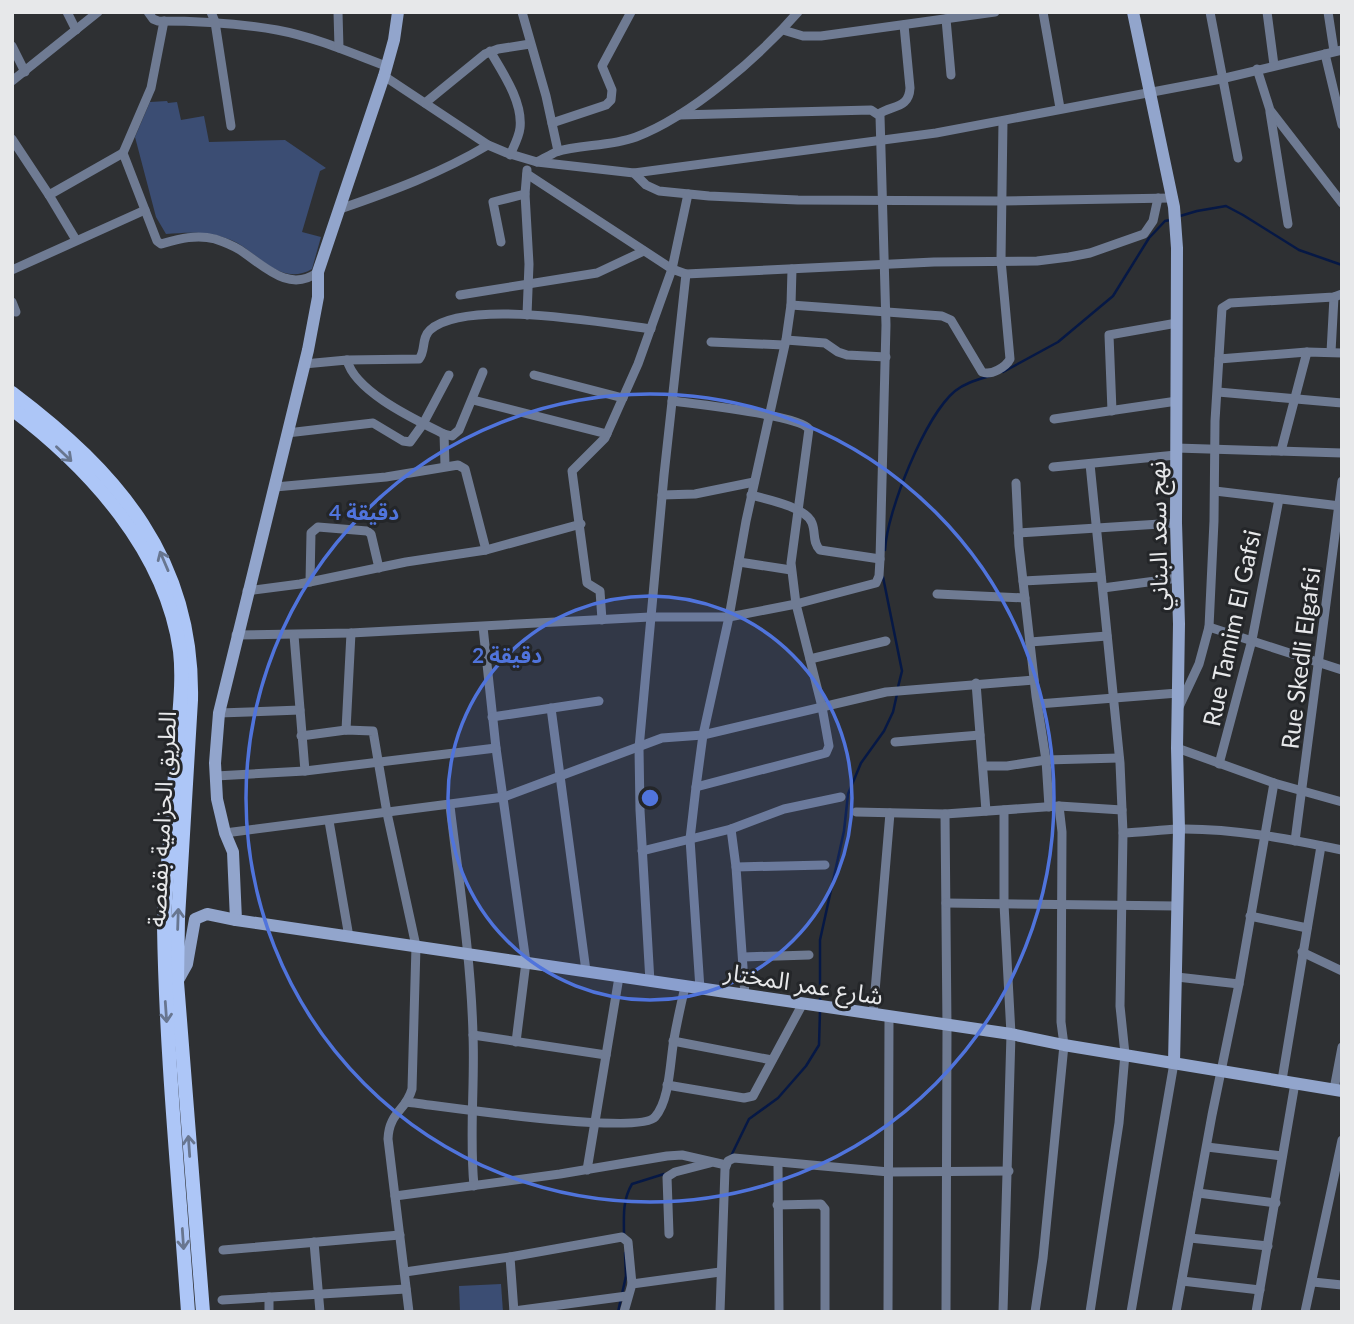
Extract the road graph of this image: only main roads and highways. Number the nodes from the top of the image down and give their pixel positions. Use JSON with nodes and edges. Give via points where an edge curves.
{"nodes":[{"id":1,"x":12,"y":393,"type":"edge"},
{"id":2,"x":12,"y":409,"type":"edge"},
{"id":3,"x":188,"y":1312,"type":"edge"},
{"id":4,"x":203,"y":1312,"type":"edge"}],
"edges":[{"from":4,"to":1,"type":"main road","name":"الطريق الحزامية بقفصة","one_way":true,"via":[[177,982],[191,674],[181,604],[147,528],[113,485]]},
{"from":2,"to":3,"type":"main road","name":"الطريق الحزامية بقفصة","one_way":true,"via":[[64,454],[134,534],[157,576],[180,652],[164,920],[165,1003]]}]}
